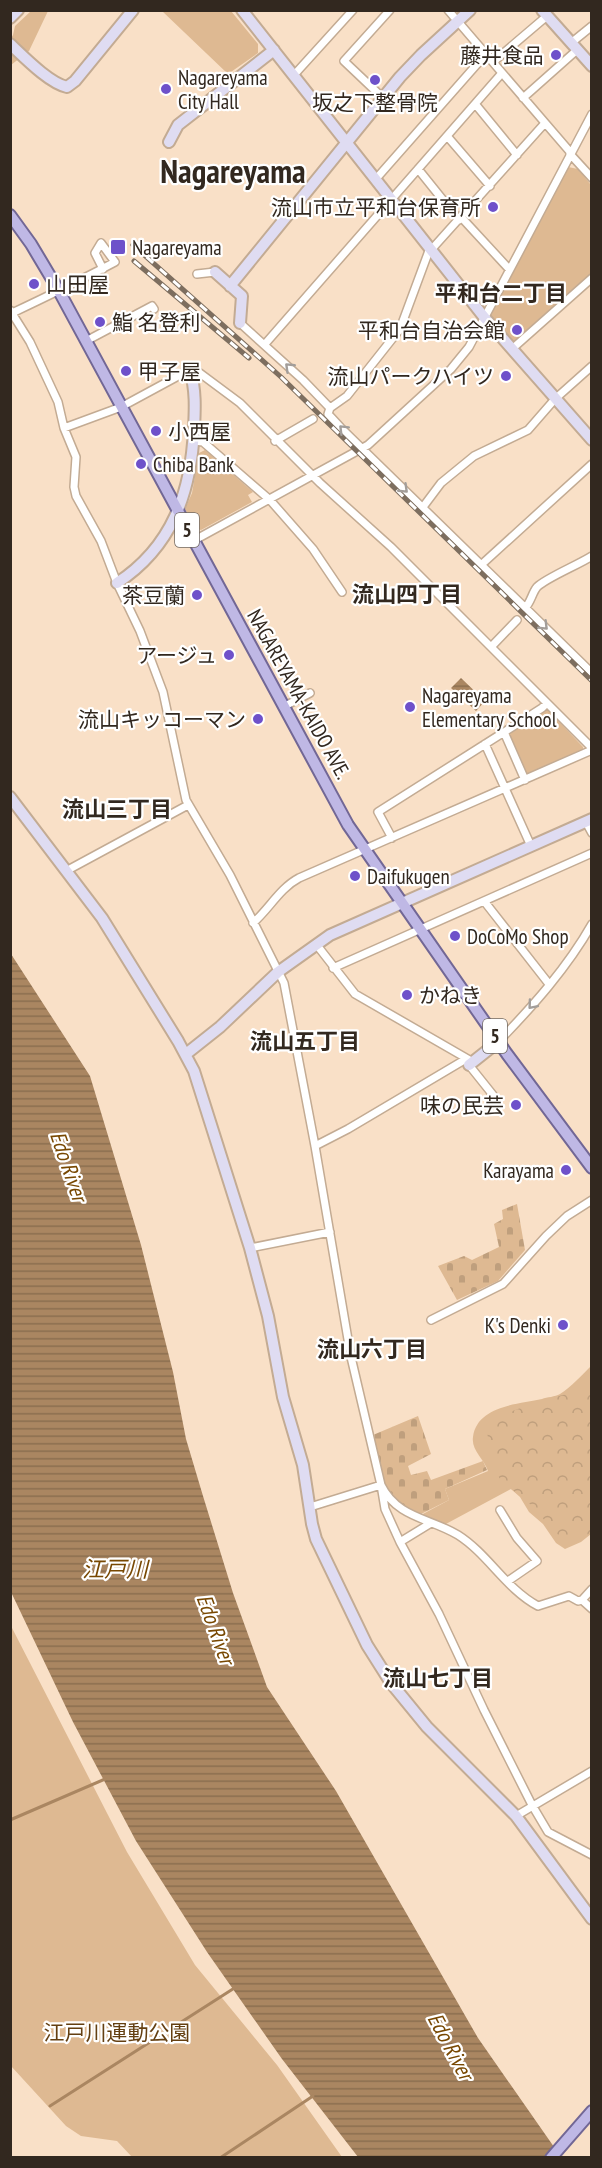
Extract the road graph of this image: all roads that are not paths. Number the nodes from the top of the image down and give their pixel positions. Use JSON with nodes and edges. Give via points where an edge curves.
{"nodes":[{"id":1,"x":133,"y":10,"type":"edge"},
{"id":2,"x":242,"y":10,"type":"edge"},
{"id":3,"x":353,"y":10,"type":"edge"},
{"id":4,"x":390,"y":10,"type":"edge"},
{"id":5,"x":448,"y":10,"type":"edge"},
{"id":6,"x":470,"y":10,"type":"edge"},
{"id":7,"x":546,"y":13,"type":"edge"},
{"id":8,"x":457,"y":21,"type":"junction"},
{"id":9,"x":591,"y":26,"type":"edge"},
{"id":10,"x":10,"y":44,"type":"edge"},
{"id":11,"x":574,"y":47,"type":"junction"},
{"id":12,"x":274,"y":50,"type":"junction"},
{"id":13,"x":486,"y":54,"type":"junction"},
{"id":14,"x":493,"y":62,"type":"junction"},
{"id":15,"x":591,"y":66,"type":"edge"},
{"id":16,"x":502,"y":73,"type":"junction"},
{"id":17,"x":294,"y":75,"type":"junction"},
{"id":18,"x":383,"y":98,"type":"junction"},
{"id":19,"x":523,"y":98,"type":"junction"},
{"id":20,"x":476,"y":105,"type":"junction"},
{"id":21,"x":591,"y":114,"type":"edge"},
{"id":22,"x":545,"y":123,"type":"junction"},
{"id":23,"x":447,"y":136,"type":"junction"},
{"id":24,"x":169,"y":142,"type":"dead end"},
{"id":25,"x":346,"y":143,"type":"junction"},
{"id":26,"x":571,"y":153,"type":"junction"},
{"id":27,"x":517,"y":155,"type":"junction"},
{"id":28,"x":418,"y":170,"type":"junction"},
{"id":29,"x":591,"y":178,"type":"edge"},
{"id":30,"x":375,"y":180,"type":"junction"},
{"id":31,"x":490,"y":186,"type":"junction"},
{"id":32,"x":391,"y":200,"type":"junction"},
{"id":33,"x":10,"y":216,"type":"edge"},
{"id":34,"x":460,"y":218,"type":"junction"},
{"id":35,"x":430,"y":249,"type":"junction"},
{"id":36,"x":103,"y":269,"type":"dead end"},
{"id":37,"x":509,"y":269,"type":"junction"},
{"id":38,"x":215,"y":272,"type":"joint"},
{"id":39,"x":196,"y":274,"type":"dead end"},
{"id":40,"x":591,"y":278,"type":"edge"},
{"id":41,"x":230,"y":286,"type":"junction"},
{"id":42,"x":59,"y":291,"type":"junction"},
{"id":43,"x":153,"y":308,"type":"dead end"},
{"id":44,"x":11,"y":312,"type":"edge"},
{"id":45,"x":484,"y":317,"type":"junction"},
{"id":46,"x":240,"y":323,"type":"joint"},
{"id":47,"x":86,"y":341,"type":"junction"},
{"id":48,"x":265,"y":344,"type":"junction"},
{"id":49,"x":513,"y":349,"type":"junction"},
{"id":50,"x":591,"y":366,"type":"edge"},
{"id":51,"x":187,"y":372,"type":"junction"},
{"id":52,"x":555,"y":399,"type":"junction"},
{"id":53,"x":121,"y":407,"type":"junction"},
{"id":54,"x":330,"y":408,"type":"junction"},
{"id":55,"x":313,"y":419,"type":"dead end"},
{"id":56,"x":64,"y":428,"type":"junction"},
{"id":57,"x":591,"y":440,"type":"edge"},
{"id":58,"x":194,"y":441,"type":"junction"},
{"id":59,"x":275,"y":441,"type":"junction"},
{"id":60,"x":363,"y":448,"type":"junction"},
{"id":61,"x":591,"y":464,"type":"edge"},
{"id":62,"x":314,"y":476,"type":"junction"},
{"id":63,"x":270,"y":500,"type":"junction"},
{"id":64,"x":423,"y":507,"type":"junction"},
{"id":65,"x":178,"y":511,"type":"junction"},
{"id":66,"x":193,"y":540,"type":"junction"},
{"id":67,"x":591,"y":556,"type":"edge"},
{"id":68,"x":481,"y":564,"type":"junction"},
{"id":69,"x":117,"y":583,"type":"junction"},
{"id":70,"x":342,"y":592,"type":"dead end"},
{"id":71,"x":525,"y":608,"type":"junction"},
{"id":72,"x":517,"y":620,"type":"dead end"},
{"id":73,"x":491,"y":647,"type":"junction"},
{"id":74,"x":591,"y":673,"type":"edge"},
{"id":75,"x":310,"y":693,"type":"dead end"},
{"id":76,"x":547,"y":703,"type":"junction"},
{"id":77,"x":283,"y":707,"type":"junction"},
{"id":78,"x":504,"y":732,"type":"junction"},
{"id":79,"x":485,"y":744,"type":"junction"},
{"id":80,"x":591,"y":749,"type":"edge"},
{"id":81,"x":525,"y":780,"type":"junction"},
{"id":82,"x":505,"y":788,"type":"junction"},
{"id":83,"x":10,"y":797,"type":"edge"},
{"id":84,"x":188,"y":805,"type":"junction"},
{"id":85,"x":589,"y":820,"type":"edge"},
{"id":86,"x":591,"y":833,"type":"edge"},
{"id":87,"x":392,"y":838,"type":"junction"},
{"id":88,"x":531,"y":846,"type":"junction"},
{"id":89,"x":364,"y":850,"type":"junction"},
{"id":90,"x":591,"y":853,"type":"edge"},
{"id":91,"x":66,"y":871,"type":"junction"},
{"id":92,"x":484,"y":901,"type":"junction"},
{"id":93,"x":401,"y":903,"type":"junction"},
{"id":94,"x":254,"y":923,"type":"junction"},
{"id":95,"x":591,"y":924,"type":"edge"},
{"id":96,"x":420,"y":929,"type":"junction"},
{"id":97,"x":316,"y":944,"type":"junction"},
{"id":98,"x":333,"y":968,"type":"junction"},
{"id":99,"x":278,"y":972,"type":"junction"},
{"id":100,"x":549,"y":984,"type":"junction"},
{"id":101,"x":498,"y":1042,"type":"junction"},
{"id":102,"x":186,"y":1054,"type":"junction"},
{"id":103,"x":469,"y":1062,"type":"junction"},
{"id":104,"x":494,"y":1095,"type":"dead end"},
{"id":105,"x":315,"y":1146,"type":"junction"},
{"id":106,"x":591,"y":1168,"type":"edge"},
{"id":107,"x":591,"y":1200,"type":"edge"},
{"id":108,"x":330,"y":1232,"type":"junction"},
{"id":109,"x":250,"y":1248,"type":"junction"},
{"id":110,"x":431,"y":1320,"type":"dead end"},
{"id":111,"x":381,"y":1485,"type":"junction"},
{"id":112,"x":310,"y":1507,"type":"junction"},
{"id":113,"x":500,"y":1510,"type":"dead end"},
{"id":114,"x":431,"y":1523,"type":"junction"},
{"id":115,"x":400,"y":1542,"type":"junction"},
{"id":116,"x":508,"y":1581,"type":"junction"},
{"id":117,"x":591,"y":1589,"type":"edge"},
{"id":118,"x":582,"y":1600,"type":"junction"},
{"id":119,"x":591,"y":1609,"type":"edge"},
{"id":120,"x":591,"y":1771,"type":"edge"},
{"id":121,"x":532,"y":1805,"type":"junction"},
{"id":122,"x":516,"y":1816,"type":"junction"},
{"id":123,"x":591,"y":1855,"type":"edge"},
{"id":124,"x":591,"y":1918,"type":"edge"},
{"id":125,"x":591,"y":2110,"type":"edge"},
{"id":126,"x":551,"y":2157,"type":"edge"}],
"edges":[{"from":1,"to":10,"type":"street","via":[[67,87]]},
{"from":2,"to":12,"type":"street"},
{"from":3,"to":17,"type":"street"},
{"from":4,"to":18,"type":"street","via":[[344,61]]},
{"from":5,"to":8,"type":"street"},
{"from":6,"to":8,"type":"street"},
{"from":7,"to":11,"type":"street"},
{"from":7,"to":14,"type":"street"},
{"from":8,"to":13,"type":"street"},
{"from":8,"to":18,"type":"street"},
{"from":9,"to":11,"type":"street"},
{"from":11,"to":15,"type":"street"},
{"from":11,"to":19,"type":"street"},
{"from":12,"to":17,"type":"street"},
{"from":12,"to":24,"type":"street","via":[[178,125]]},
{"from":13,"to":14,"type":"street"},
{"from":13,"to":30,"type":"street"},
{"from":14,"to":16,"type":"street"},
{"from":16,"to":19,"type":"street"},
{"from":16,"to":20,"type":"street"},
{"from":17,"to":25,"type":"street"},
{"from":18,"to":25,"type":"street"},
{"from":19,"to":22,"type":"street"},
{"from":20,"to":23,"type":"street"},
{"from":20,"to":27,"type":"street"},
{"from":21,"to":26,"type":"street"},
{"from":22,"to":26,"type":"street"},
{"from":22,"to":27,"type":"street"},
{"from":23,"to":28,"type":"street"},
{"from":23,"to":31,"type":"street"},
{"from":25,"to":30,"type":"street"},
{"from":25,"to":41,"type":"street"},
{"from":26,"to":29,"type":"street"},
{"from":26,"to":37,"type":"street"},
{"from":27,"to":31,"type":"street"},
{"from":28,"to":32,"type":"street"},
{"from":28,"to":34,"type":"street"},
{"from":30,"to":32,"type":"street"},
{"from":31,"to":34,"type":"street"},
{"from":32,"to":35,"type":"street"},
{"from":32,"to":48,"type":"street"},
{"from":33,"to":42,"type":"main road","name":"NAGAREYAMA-KAIDO AVE.","number":"5"},
{"from":34,"to":35,"type":"street"},
{"from":34,"to":37,"type":"street"},
{"from":35,"to":45,"type":"street"},
{"from":35,"to":54,"type":"street","via":[[400,329],[347,396]]},
{"from":36,"to":42,"type":"street"},
{"from":37,"to":45,"type":"street"},
{"from":38,"to":39,"type":"street"},
{"from":38,"to":41,"type":"street"},
{"from":40,"to":49,"type":"street"},
{"from":41,"to":46,"type":"street","via":[[242,296]]},
{"from":42,"to":44,"type":"street"},
{"from":42,"to":47,"type":"main road","name":"NAGAREYAMA-KAIDO AVE.","number":"5"},
{"from":43,"to":47,"type":"street"},
{"from":44,"to":56,"type":"street","via":[[58,402]]},
{"from":45,"to":49,"type":"street"},
{"from":45,"to":60,"type":"street","via":[[469,347],[451,369]]},
{"from":46,"to":48,"type":"street"},
{"from":47,"to":53,"type":"main road","name":"NAGAREYAMA-KAIDO AVE.","number":"5"},
{"from":54,"to":48,"type":"street","one_way":true},
{"from":49,"to":52,"type":"street"},
{"from":50,"to":52,"type":"street"},
{"from":51,"to":53,"type":"street"},
{"from":51,"to":58,"type":"street","via":[[194,385]]},
{"from":51,"to":59,"type":"street","via":[[194,368],[240,403]]},
{"from":52,"to":57,"type":"street"},
{"from":52,"to":64,"type":"street","via":[[528,430],[474,456],[441,483]]},
{"from":53,"to":56,"type":"street"},
{"from":53,"to":65,"type":"main road","name":"NAGAREYAMA-KAIDO AVE.","number":"5"},
{"from":60,"to":54,"type":"street","one_way":true,"via":[[328,414]]},
{"from":55,"to":59,"type":"street"},
{"from":56,"to":69,"type":"street","via":[[76,457],[76,496]]},
{"from":58,"to":63,"type":"street","via":[[203,442]]},
{"from":58,"to":65,"type":"street","via":[[187,488]]},
{"from":59,"to":62,"type":"street"},
{"from":60,"to":62,"type":"street"},
{"from":60,"to":64,"type":"street","one_way":true},
{"from":61,"to":68,"type":"street"},
{"from":62,"to":63,"type":"street"},
{"from":62,"to":73,"type":"street"},
{"from":63,"to":66,"type":"street"},
{"from":63,"to":70,"type":"street","via":[[313,549]]},
{"from":64,"to":68,"type":"street"},
{"from":65,"to":66,"type":"main road","name":"NAGAREYAMA-KAIDO AVE.","number":"5"},
{"from":65,"to":69,"type":"street","via":[[151,554]]},
{"from":66,"to":77,"type":"main road","name":"NAGAREYAMA-KAIDO AVE.","number":"5"},
{"from":67,"to":71,"type":"street","via":[[541,584]]},
{"from":68,"to":71,"type":"street"},
{"from":69,"to":84,"type":"street","via":[[163,692]]},
{"from":71,"to":74,"type":"street","one_way":true},
{"from":72,"to":73,"type":"street"},
{"from":73,"to":76,"type":"street"},
{"from":75,"to":77,"type":"street"},
{"from":76,"to":78,"type":"street"},
{"from":76,"to":80,"type":"street"},
{"from":77,"to":89,"type":"main road","name":"NAGAREYAMA-KAIDO AVE.","number":"5"},
{"from":78,"to":79,"type":"street"},
{"from":78,"to":81,"type":"street"},
{"from":79,"to":82,"type":"street"},
{"from":79,"to":87,"type":"street","via":[[378,812]]},
{"from":80,"to":81,"type":"street"},
{"from":81,"to":82,"type":"street"},
{"from":82,"to":87,"type":"street"},
{"from":82,"to":88,"type":"street"},
{"from":83,"to":91,"type":"street"},
{"from":84,"to":91,"type":"street"},
{"from":84,"to":94,"type":"street"},
{"from":85,"to":86,"type":"street"},
{"from":85,"to":88,"type":"street"},
{"from":87,"to":89,"type":"street"},
{"from":88,"to":93,"type":"street"},
{"from":89,"to":93,"type":"main road","name":"NAGAREYAMA-KAIDO AVE.","number":"5"},
{"from":89,"to":94,"type":"street","via":[[294,881]]},
{"from":90,"to":92,"type":"street"},
{"from":91,"to":102,"type":"street","via":[[108,928]]},
{"from":92,"to":96,"type":"street"},
{"from":92,"to":100,"type":"street"},
{"from":93,"to":96,"type":"main road","name":"NAGAREYAMA-KAIDO AVE.","number":"5"},
{"from":93,"to":97,"type":"street"},
{"from":94,"to":99,"type":"street"},
{"from":95,"to":100,"type":"street"},
{"from":96,"to":98,"type":"street"},
{"from":96,"to":101,"type":"main road","name":"NAGAREYAMA-KAIDO AVE.","number":"5"},
{"from":97,"to":98,"type":"street"},
{"from":97,"to":99,"type":"street"},
{"from":98,"to":103,"type":"street","via":[[355,994]]},
{"from":99,"to":102,"type":"street"},
{"from":99,"to":105,"type":"street","via":[[287,994]]},
{"from":100,"to":101,"type":"street","one_way":true},
{"from":101,"to":103,"type":"street"},
{"from":101,"to":106,"type":"main road","name":"NAGAREYAMA-KAIDO AVE.","number":"5"},
{"from":102,"to":109,"type":"street"},
{"from":103,"to":104,"type":"street"},
{"from":103,"to":105,"type":"street"},
{"from":105,"to":108,"type":"street"},
{"from":107,"to":110,"type":"street","via":[[546,1236],[503,1284]]},
{"from":108,"to":109,"type":"street"},
{"from":108,"to":111,"type":"street","via":[[351,1357]]},
{"from":109,"to":112,"type":"street"},
{"from":111,"to":112,"type":"street"},
{"from":111,"to":114,"type":"street","via":[[393,1503]]},
{"from":111,"to":115,"type":"street","via":[[385,1509]]},
{"from":112,"to":122,"type":"street","via":[[316,1539],[367,1645],[391,1683],[427,1727]]},
{"from":113,"to":116,"type":"street","via":[[537,1561]]},
{"from":114,"to":115,"type":"street"},
{"from":114,"to":116,"type":"street","via":[[457,1534]]},
{"from":115,"to":121,"type":"street"},
{"from":116,"to":118,"type":"street","via":[[538,1606],[569,1596]]},
{"from":117,"to":118,"type":"street"},
{"from":118,"to":119,"type":"street"},
{"from":120,"to":121,"type":"street"},
{"from":121,"to":122,"type":"street"},
{"from":121,"to":123,"type":"street","via":[[548,1832]]},
{"from":122,"to":124,"type":"street"},
{"from":125,"to":126,"type":"main road"}]}
